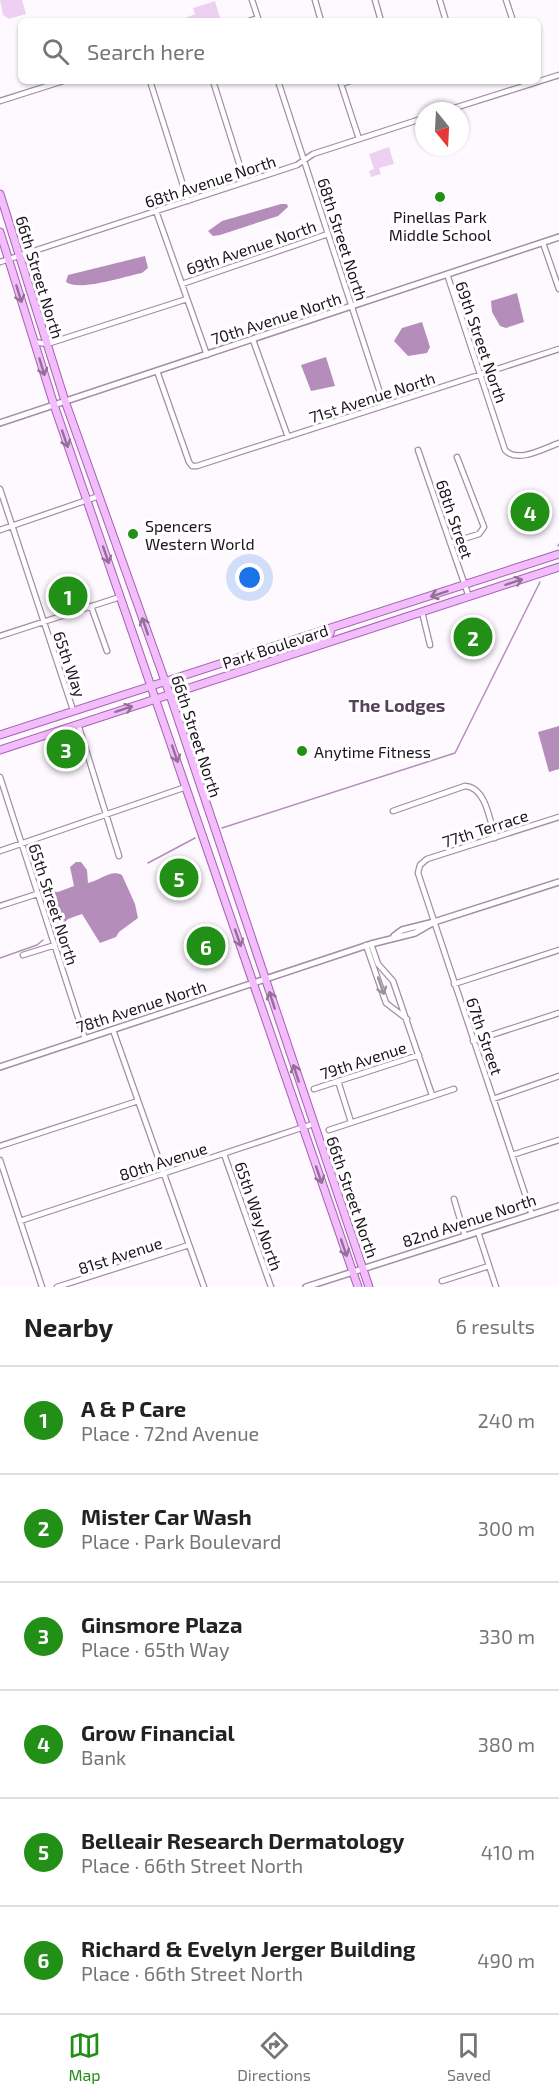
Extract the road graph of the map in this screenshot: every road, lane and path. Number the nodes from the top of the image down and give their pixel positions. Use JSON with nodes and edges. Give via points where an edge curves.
{"nodes":[{"id":1,"x":252,"y":0,"type":"edge"},
{"id":2,"x":315,"y":0,"type":"edge"},
{"id":3,"x":375,"y":0,"type":"edge"},
{"id":4,"x":506,"y":0,"type":"edge"},
{"id":5,"x":440,"y":1,"type":"edge"},
{"id":6,"x":257,"y":18,"type":"edge"},
{"id":7,"x":320,"y":18,"type":"edge"},
{"id":8,"x":380,"y":18,"type":"edge"},
{"id":9,"x":445,"y":18,"type":"edge"},
{"id":10,"x":512,"y":18,"type":"edge"},
{"id":11,"x":559,"y":75,"type":"edge"},
{"id":12,"x":541,"y":80,"type":"edge"},
{"id":13,"x":54,"y":84,"type":"edge"},
{"id":14,"x":151,"y":84,"type":"edge"},
{"id":15,"x":214,"y":84,"type":"edge"},
{"id":16,"x":279,"y":84,"type":"edge"},
{"id":17,"x":340,"y":84,"type":"edge"},
{"id":18,"x":527,"y":84,"type":"edge"},
{"id":19,"x":0,"y":101,"type":"edge"},
{"id":20,"x":469,"y":103,"type":"edge"},
{"id":21,"x":415,"y":121,"type":"edge"},
{"id":22,"x":359,"y":139,"type":"junction"},
{"id":23,"x":305,"y":161,"type":"junction"},
{"id":24,"x":245,"y":182,"type":"junction"},
{"id":25,"x":0,"y":194,"type":"edge"},
{"id":26,"x":188,"y":201,"type":"junction"},
{"id":27,"x":156,"y":211,"type":"junction"},
{"id":28,"x":0,"y":232,"type":"edge"},
{"id":29,"x":328,"y":234,"type":"junction"},
{"id":30,"x":559,"y":237,"type":"edge"},
{"id":31,"x":543,"y":243,"type":"junction"},
{"id":32,"x":20,"y":255,"type":"junction"},
{"id":33,"x":9,"y":259,"type":"junction"},
{"id":34,"x":0,"y":262,"type":"edge"},
{"id":35,"x":447,"y":274,"type":"junction"},
{"id":36,"x":182,"y":284,"type":"junction"},
{"id":37,"x":559,"y":289,"type":"edge"},
{"id":38,"x":187,"y":299,"type":"junction"},
{"id":39,"x":352,"y":308,"type":"junction"},
{"id":40,"x":254,"y":340,"type":"junction"},
{"id":41,"x":34,"y":342,"type":"junction"},
{"id":42,"x":47,"y":344,"type":"junction"},
{"id":43,"x":559,"y":349,"type":"edge"},
{"id":44,"x":207,"y":355,"type":"junction"},
{"id":45,"x":157,"y":371,"type":"junction"},
{"id":46,"x":481,"y":375,"type":"junction"},
{"id":47,"x":65,"y":402,"type":"junction"},
{"id":48,"x":54,"y":405,"type":"junction"},
{"id":49,"x":384,"y":405,"type":"junction"},
{"id":50,"x":0,"y":423,"type":"edge"},
{"id":51,"x":288,"y":436,"type":"junction"},
{"id":52,"x":559,"y":443,"type":"edge"},
{"id":53,"x":418,"y":450,"type":"dead end"},
{"id":54,"x":457,"y":457,"type":"dead end"},
{"id":55,"x":0,"y":489,"type":"edge"},
{"id":56,"x":99,"y":496,"type":"junction"},
{"id":57,"x":87,"y":500,"type":"junction"},
{"id":58,"x":12,"y":525,"type":"junction"},
{"id":59,"x":0,"y":530,"type":"edge"},
{"id":60,"x":450,"y":543,"type":"junction"},
{"id":61,"x":559,"y":554,"type":"edge"},
{"id":62,"x":559,"y":567,"type":"edge"},
{"id":63,"x":465,"y":585,"type":"junction"},
{"id":64,"x":120,"y":597,"type":"junction"},
{"id":65,"x":469,"y":597,"type":"junction"},
{"id":66,"x":91,"y":606,"type":"junction"},
{"id":67,"x":422,"y":612,"type":"junction"},
{"id":68,"x":43,"y":622,"type":"junction"},
{"id":69,"x":331,"y":629,"type":"junction"},
{"id":70,"x":0,"y":636,"type":"edge"},
{"id":71,"x":430,"y":645,"type":"dead end"},
{"id":72,"x":107,"y":651,"type":"dead end"},
{"id":73,"x":298,"y":652,"type":"junction"},
{"id":74,"x":165,"y":681,"type":"junction"},
{"id":75,"x":151,"y":685,"type":"junction"},
{"id":76,"x":170,"y":695,"type":"junction"},
{"id":77,"x":156,"y":699,"type":"junction"},
{"id":78,"x":73,"y":710,"type":"junction"},
{"id":79,"x":78,"y":724,"type":"junction"},
{"id":80,"x":0,"y":735,"type":"edge"},
{"id":81,"x":0,"y":750,"type":"edge"},
{"id":82,"x":0,"y":777,"type":"edge"},
{"id":83,"x":186,"y":787,"type":"junction"},
{"id":84,"x":393,"y":811,"type":"dead end"},
{"id":85,"x":106,"y":816,"type":"junction"},
{"id":86,"x":558,"y":818,"type":"edge"},
{"id":87,"x":559,"y":826,"type":"edge"},
{"id":88,"x":495,"y":838,"type":"junction"},
{"id":89,"x":22,"y":844,"type":"junction"},
{"id":90,"x":0,"y":851,"type":"edge"},
{"id":91,"x":119,"y":856,"type":"dead end"},
{"id":92,"x":420,"y":865,"type":"joint"},
{"id":93,"x":559,"y":882,"type":"edge"},
{"id":94,"x":38,"y":894,"type":"junction"},
{"id":95,"x":0,"y":906,"type":"edge"},
{"id":96,"x":434,"y":922,"type":"junction"},
{"id":97,"x":55,"y":945,"type":"junction"},
{"id":98,"x":369,"y":945,"type":"junction"},
{"id":99,"x":559,"y":950,"type":"edge"},
{"id":100,"x":23,"y":955,"type":"dead end"},
{"id":101,"x":265,"y":979,"type":"junction"},
{"id":102,"x":254,"y":982,"type":"junction"},
{"id":103,"x":454,"y":984,"type":"junction"},
{"id":104,"x":559,"y":1013,"type":"edge"},
{"id":105,"x":407,"y":1019,"type":"junction"},
{"id":106,"x":113,"y":1030,"type":"junction"},
{"id":107,"x":85,"y":1039,"type":"junction"},
{"id":108,"x":473,"y":1041,"type":"junction"},
{"id":109,"x":419,"y":1055,"type":"junction"},
{"id":110,"x":0,"y":1065,"type":"edge"},
{"id":111,"x":559,"y":1076,"type":"edge"},
{"id":112,"x":338,"y":1081,"type":"junction"},
{"id":113,"x":314,"y":1089,"type":"dead end"},
{"id":114,"x":454,"y":1089,"type":"dead end"},
{"id":115,"x":432,"y":1095,"type":"junction"},
{"id":116,"x":493,"y":1099,"type":"junction"},
{"id":117,"x":138,"y":1101,"type":"junction"},
{"id":118,"x":351,"y":1122,"type":"junction"},
{"id":119,"x":313,"y":1124,"type":"junction"},
{"id":120,"x":303,"y":1127,"type":"junction"},
{"id":121,"x":329,"y":1130,"type":"dead end"},
{"id":122,"x":559,"y":1140,"type":"edge"},
{"id":123,"x":0,"y":1146,"type":"edge"},
{"id":124,"x":224,"y":1154,"type":"junction"},
{"id":125,"x":512,"y":1155,"type":"junction"},
{"id":126,"x":0,"y":1160,"type":"edge"},
{"id":127,"x":164,"y":1173,"type":"junction"},
{"id":128,"x":454,"y":1199,"type":"dead end"},
{"id":129,"x":559,"y":1206,"type":"edge"},
{"id":130,"x":532,"y":1215,"type":"junction"},
{"id":131,"x":20,"y":1221,"type":"junction"},
{"id":132,"x":478,"y":1232,"type":"junction"},
{"id":133,"x":465,"y":1236,"type":"junction"},
{"id":134,"x":189,"y":1245,"type":"junction"},
{"id":135,"x":489,"y":1266,"type":"junction"},
{"id":136,"x":363,"y":1268,"type":"junction"},
{"id":137,"x":352,"y":1272,"type":"junction"},
{"id":138,"x":442,"y":1281,"type":"dead end"},
{"id":139,"x":42,"y":1287,"type":"edge"},
{"id":140,"x":57,"y":1287,"type":"edge"},
{"id":141,"x":204,"y":1287,"type":"edge"},
{"id":142,"x":270,"y":1287,"type":"edge"},
{"id":143,"x":306,"y":1287,"type":"edge"},
{"id":144,"x":358,"y":1287,"type":"edge"},
{"id":145,"x":369,"y":1287,"type":"edge"},
{"id":146,"x":496,"y":1287,"type":"edge"}],
"edges":[{"from":1,"to":6,"type":"street"},
{"from":2,"to":7,"type":"street"},
{"from":3,"to":8,"type":"street"},
{"from":4,"to":10,"type":"street"},
{"from":5,"to":9,"type":"street"},
{"from":11,"to":12,"type":"street"},
{"from":13,"to":19,"type":"street"},
{"from":14,"to":26,"type":"street"},
{"from":15,"to":24,"type":"street"},
{"from":16,"to":23,"type":"street","name":"68th Street North"},
{"from":17,"to":22,"type":"street"},
{"from":18,"to":20,"type":"street"},
{"from":21,"to":22,"type":"street","name":"68th Avenue North"},
{"from":22,"to":23,"type":"street","name":"68th Avenue North","via":[[313,154]]},
{"from":23,"to":24,"type":"street","name":"68th Avenue North"},
{"from":23,"to":29,"type":"street","name":"68th Street North"},
{"from":24,"to":26,"type":"street","name":"68th Avenue North"},
{"from":25,"to":32,"type":"main road","name":"66th Street North"},
{"from":26,"to":27,"type":"street","name":"68th Avenue North"},
{"from":27,"to":32,"type":"street","name":"68th Avenue North"},
{"from":27,"to":36,"type":"street"},
{"from":28,"to":33,"type":"main road","name":"66th Street North"},
{"from":29,"to":36,"type":"street","name":"69th Avenue North"},
{"from":29,"to":39,"type":"street","name":"68th Street North"},
{"from":30,"to":31,"type":"street","name":"70th Avenue North"},
{"from":31,"to":35,"type":"street","name":"70th Avenue North"},
{"from":31,"to":37,"type":"street"},
{"from":32,"to":33,"type":"street","name":"68th Avenue North"},
{"from":32,"to":42,"type":"main road","name":"66th Street North"},
{"from":33,"to":34,"type":"street","name":"68th Avenue North"},
{"from":33,"to":41,"type":"main road","name":"66th Street North","one_way":true},
{"from":35,"to":39,"type":"street","name":"70th Avenue North"},
{"from":35,"to":46,"type":"street","name":"69th Street North"},
{"from":36,"to":38,"type":"street"},
{"from":38,"to":42,"type":"street","name":"69th Avenue North"},
{"from":38,"to":44,"type":"street"},
{"from":39,"to":40,"type":"street","name":"70th Avenue North"},
{"from":39,"to":49,"type":"street","name":"68th Street North"},
{"from":40,"to":44,"type":"street","name":"70th Avenue North"},
{"from":40,"to":51,"type":"street"},
{"from":41,"to":42,"type":"street","name":"69th Avenue North"},
{"from":41,"to":48,"type":"main road","name":"66th Street North","one_way":true},
{"from":42,"to":47,"type":"main road","name":"66th Street North"},
{"from":43,"to":46,"type":"street","name":"71st Avenue North"},
{"from":44,"to":45,"type":"street","name":"70th Avenue North"},
{"from":45,"to":47,"type":"street","name":"70th Avenue North"},
{"from":45,"to":51,"type":"street","name":"71st Avenue North","via":[[192,466]]},
{"from":46,"to":49,"type":"street","name":"71st Avenue North"},
{"from":46,"to":52,"type":"street","name":"69th Street North","via":[[509,455],[517,457]]},
{"from":47,"to":48,"type":"street","name":"70th Avenue North"},
{"from":47,"to":56,"type":"main road","name":"66th Street North"},
{"from":48,"to":50,"type":"street","name":"70th Avenue North"},
{"from":48,"to":57,"type":"main road","name":"66th Street North","one_way":true},
{"from":49,"to":51,"type":"street","name":"71st Avenue North"},
{"from":53,"to":60,"type":"street","name":"68th Street"},
{"from":54,"to":60,"type":"street","via":[[484,527],[479,534]]},
{"from":55,"to":58,"type":"street","name":"65th Way"},
{"from":56,"to":57,"type":"street"},
{"from":74,"to":56,"type":"main road","name":"66th Street North","one_way":true},
{"from":57,"to":58,"type":"street"},
{"from":57,"to":64,"type":"main road","name":"66th Street North","one_way":true},
{"from":58,"to":59,"type":"street"},
{"from":58,"to":68,"type":"street","name":"65th Way"},
{"from":60,"to":63,"type":"street","name":"68th Street"},
{"from":61,"to":63,"type":"main road","name":"Park Boulevard"},
{"from":65,"to":62,"type":"main road","name":"Park Boulevard","one_way":true},
{"from":63,"to":65,"type":"street","name":"68th Street"},
{"from":63,"to":69,"type":"main road","name":"Park Boulevard","one_way":true},
{"from":64,"to":66,"type":"street"},
{"from":64,"to":75,"type":"main road","name":"66th Street North"},
{"from":65,"to":67,"type":"main road","name":"Park Boulevard"},
{"from":66,"to":68,"type":"street"},
{"from":66,"to":72,"type":"street"},
{"from":67,"to":71,"type":"street"},
{"from":67,"to":73,"type":"main road","name":"Park Boulevard"},
{"from":68,"to":70,"type":"street"},
{"from":68,"to":78,"type":"street","name":"65th Way"},
{"from":69,"to":73,"type":"main road","via":[[330,634]]},
{"from":69,"to":74,"type":"main road","name":"Park Boulevard"},
{"from":73,"to":76,"type":"main road","name":"Park Boulevard"},
{"from":74,"to":75,"type":"main road","name":"Park Boulevard"},
{"from":74,"to":76,"type":"main road","name":"66th Street North"},
{"from":75,"to":77,"type":"main road","name":"66th Street North"},
{"from":75,"to":78,"type":"main road","name":"Park Boulevard"},
{"from":76,"to":77,"type":"main road","name":"Park Boulevard"},
{"from":76,"to":101,"type":"main road","name":"66th Street North"},
{"from":79,"to":77,"type":"main road","name":"Park Boulevard","one_way":true},
{"from":77,"to":83,"type":"main road","name":"66th Street North","one_way":true},
{"from":78,"to":80,"type":"main road","name":"Park Boulevard"},
{"from":79,"to":81,"type":"main road","name":"Park Boulevard"},
{"from":79,"to":85,"type":"street"},
{"from":82,"to":89,"type":"street","name":"65th Street North"},
{"from":83,"to":85,"type":"street"},
{"from":83,"to":102,"type":"main road","name":"66th Street North","one_way":true},
{"from":84,"to":88,"type":"street","via":[[472,787],[481,794]]},
{"from":85,"to":89,"type":"street"},
{"from":85,"to":91,"type":"street"},
{"from":86,"to":87,"type":"street"},
{"from":86,"to":88,"type":"street","name":"77th Terrace"},
{"from":88,"to":92,"type":"street","name":"77th Terrace"},
{"from":89,"to":90,"type":"street"},
{"from":89,"to":94,"type":"street","name":"65th Street North"},
{"from":92,"to":96,"type":"street","name":"67th Street","via":[[419,874]]},
{"from":93,"to":96,"type":"street","name":"78th Avenue North"},
{"from":94,"to":95,"type":"street"},
{"from":94,"to":97,"type":"street","name":"65th Street North"},
{"from":96,"to":98,"type":"street","name":"78th Avenue North","via":[[415,933]]},
{"from":96,"to":103,"type":"street","name":"67th Street"},
{"from":97,"to":100,"type":"street"},
{"from":97,"to":107,"type":"street","name":"65th Street North"},
{"from":98,"to":101,"type":"street","name":"78th Avenue North"},
{"from":98,"to":105,"type":"street","via":[[378,964],[393,981]]},
{"from":98,"to":105,"type":"street","one_way":true,"via":[[386,1003]]},
{"from":99,"to":103,"type":"street"},
{"from":101,"to":102,"type":"street","name":"78th Avenue North"},
{"from":119,"to":101,"type":"main road","name":"66th Street North","one_way":true},
{"from":102,"to":106,"type":"street","name":"78th Avenue North"},
{"from":102,"to":120,"type":"main road","name":"66th Street North"},
{"from":103,"to":108,"type":"street","name":"67th Street"},
{"from":104,"to":108,"type":"street"},
{"from":105,"to":109,"type":"street"},
{"from":106,"to":107,"type":"street","name":"78th Avenue North"},
{"from":106,"to":117,"type":"street"},
{"from":107,"to":110,"type":"street","name":"78th Avenue North"},
{"from":108,"to":116,"type":"street","name":"67th Street"},
{"from":109,"to":112,"type":"street","name":"79th Avenue"},
{"from":109,"to":115,"type":"street"},
{"from":111,"to":116,"type":"street"},
{"from":112,"to":113,"type":"street","name":"79th Avenue"},
{"from":112,"to":118,"type":"street"},
{"from":114,"to":115,"type":"street"},
{"from":115,"to":118,"type":"street"},
{"from":116,"to":125,"type":"street","name":"67th Street"},
{"from":117,"to":123,"type":"street"},
{"from":117,"to":127,"type":"street"},
{"from":118,"to":121,"type":"street"},
{"from":119,"to":120,"type":"street","name":"80th Avenue"},
{"from":119,"to":136,"type":"main road","name":"66th Street North"},
{"from":120,"to":124,"type":"street","name":"80th Avenue"},
{"from":120,"to":137,"type":"main road","name":"66th Street North","one_way":true},
{"from":122,"to":125,"type":"street"},
{"from":124,"to":127,"type":"street","name":"80th Avenue"},
{"from":124,"to":142,"type":"street","name":"65th Way North"},
{"from":125,"to":130,"type":"street","name":"67th Street"},
{"from":126,"to":131,"type":"street"},
{"from":127,"to":131,"type":"street","name":"80th Avenue"},
{"from":127,"to":134,"type":"street"},
{"from":128,"to":133,"type":"street"},
{"from":129,"to":130,"type":"street","name":"82nd Avenue North"},
{"from":130,"to":132,"type":"street","name":"82nd Avenue North"},
{"from":131,"to":139,"type":"street"},
{"from":132,"to":133,"type":"street","name":"82nd Avenue North"},
{"from":132,"to":135,"type":"street"},
{"from":133,"to":136,"type":"street","name":"82nd Avenue North"},
{"from":134,"to":140,"type":"street","name":"81st Avenue"},
{"from":134,"to":141,"type":"street"},
{"from":135,"to":138,"type":"street"},
{"from":135,"to":146,"type":"street"},
{"from":136,"to":137,"type":"street","name":"82nd Avenue North"},
{"from":136,"to":145,"type":"main road","name":"66th Street North"},
{"from":137,"to":143,"type":"street","name":"82nd Avenue North"},
{"from":137,"to":144,"type":"main road","name":"66th Street North"}]}
